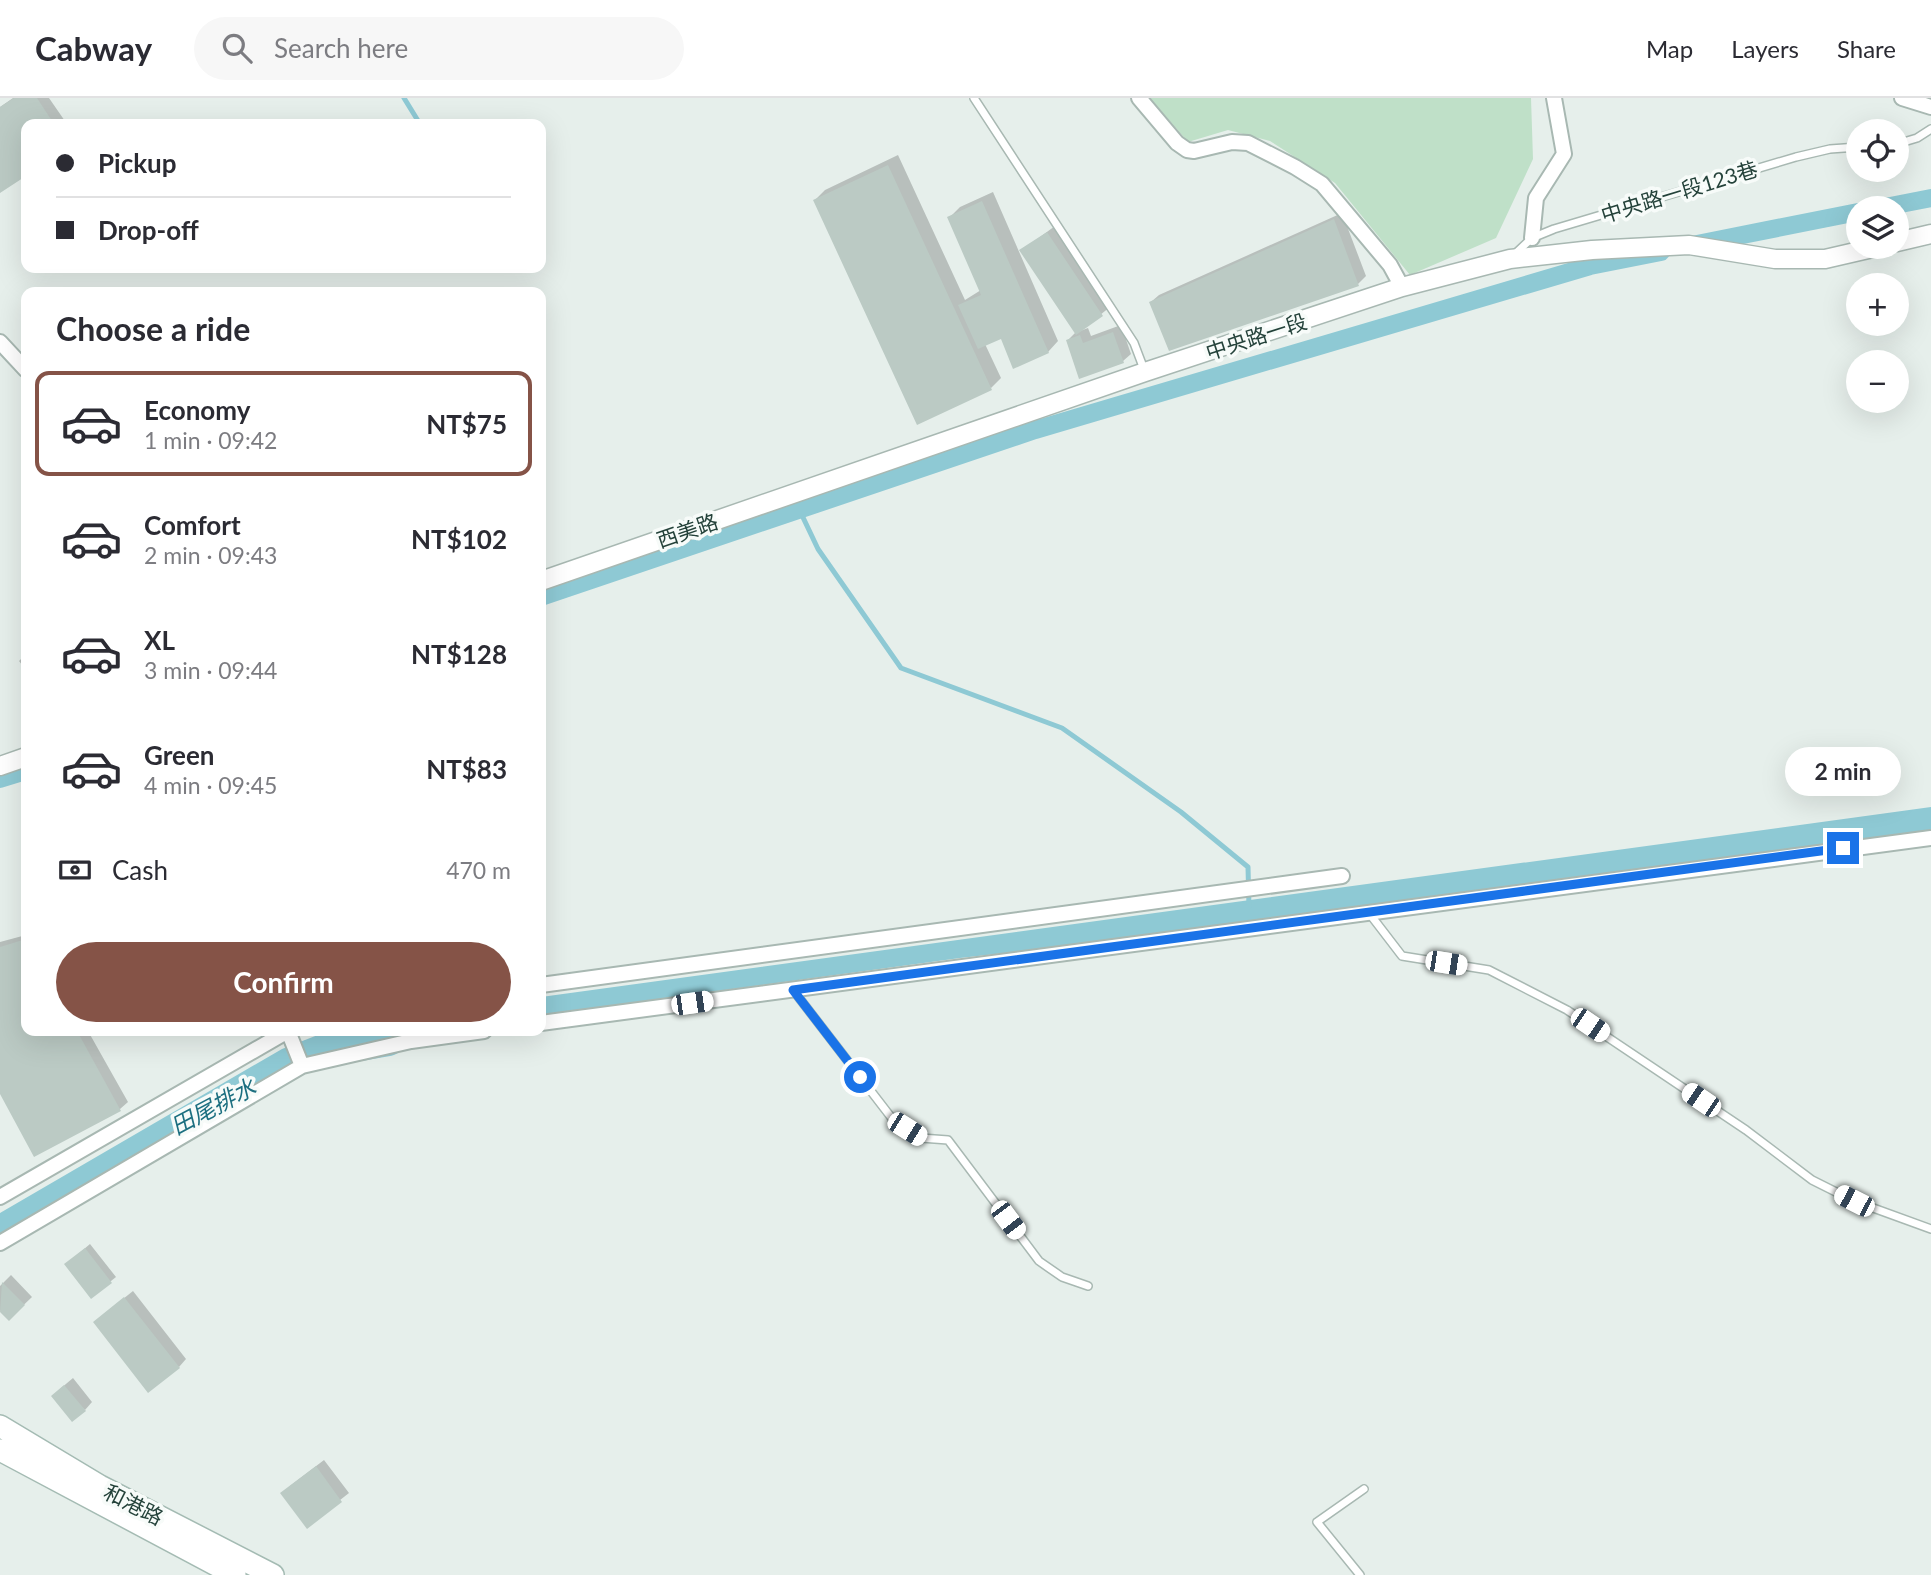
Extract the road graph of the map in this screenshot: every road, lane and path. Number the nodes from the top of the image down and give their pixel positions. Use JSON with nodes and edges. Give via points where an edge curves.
{"nodes":[{"id":1,"x":974,"y":98,"type":"edge"},
{"id":2,"x":1139,"y":98,"type":"edge"},
{"id":3,"x":1554,"y":98,"type":"edge"},
{"id":4,"x":1902,"y":98,"type":"edge"},
{"id":5,"x":1931,"y":107,"type":"edge"},
{"id":6,"x":1931,"y":129,"type":"edge"},
{"id":7,"x":1909,"y":140,"type":"edge"},
{"id":8,"x":1846,"y":148,"type":"edge"},
{"id":9,"x":1931,"y":234,"type":"edge"},
{"id":10,"x":1532,"y":239,"type":"junction"},
{"id":11,"x":1909,"y":239,"type":"edge"},
{"id":12,"x":1846,"y":254,"type":"edge"},
{"id":13,"x":1510,"y":259,"type":"junction"},
{"id":14,"x":1402,"y":287,"type":"junction"},
{"id":15,"x":0,"y":342,"type":"edge"},
{"id":16,"x":21,"y":365,"type":"edge"},
{"id":17,"x":1145,"y":372,"type":"junction"},
{"id":18,"x":834,"y":479,"type":"joint"},
{"id":19,"x":546,"y":579,"type":"edge"},
{"id":20,"x":21,"y":759,"type":"edge"},
{"id":21,"x":0,"y":766,"type":"edge"},
{"id":22,"x":1931,"y":838,"type":"edge"},
{"id":23,"x":1342,"y":876,"type":"dead end"},
{"id":24,"x":1368,"y":913,"type":"junction"},
{"id":25,"x":546,"y":984,"type":"edge"},
{"id":26,"x":793,"y":990,"type":"junction"},
{"id":27,"x":546,"y":1022,"type":"edge"},
{"id":28,"x":279,"y":1036,"type":"edge"},
{"id":29,"x":290,"y":1036,"type":"edge"},
{"id":30,"x":448,"y":1036,"type":"edge"},
{"id":31,"x":302,"y":1066,"type":"junction"},
{"id":32,"x":0,"y":1197,"type":"edge"},
{"id":33,"x":1931,"y":1229,"type":"edge"},
{"id":34,"x":0,"y":1243,"type":"edge"},
{"id":35,"x":1088,"y":1286,"type":"dead end"},
{"id":36,"x":0,"y":1426,"type":"edge"},
{"id":37,"x":0,"y":1450,"type":"edge"},
{"id":38,"x":1364,"y":1489,"type":"dead end"},
{"id":39,"x":224,"y":1567,"type":"edge"},
{"id":40,"x":273,"y":1575,"type":"edge"},
{"id":41,"x":1360,"y":1575,"type":"edge"}],
"edges":[{"from":1,"to":17,"type":"lane","via":[[1133,343]]},
{"from":2,"to":14,"type":"street","via":[[1187,150],[1232,142],[1248,144],[1322,184],[1390,265]]},
{"from":3,"to":10,"type":"street","via":[[1564,155],[1536,198]]},
{"from":4,"to":5,"type":"street"},
{"from":6,"to":7,"type":"lane"},
{"from":8,"to":10,"type":"lane","name":"中央路一段123巷","via":[[1796,157]]},
{"from":9,"to":11,"type":"street"},
{"from":10,"to":13,"type":"lane","name":"中央路一段123巷"},
{"from":12,"to":13,"type":"street","name":"中央路一段","via":[[1776,259],[1689,245]]},
{"from":13,"to":14,"type":"street","name":"中央路一段"},
{"from":14,"to":17,"type":"street","name":"中央路一段"},
{"from":15,"to":16,"type":"street"},
{"from":17,"to":18,"type":"street","name":"中央路一段"},
{"from":18,"to":19,"type":"street","name":"西美路"},
{"from":20,"to":21,"type":"street"},
{"from":22,"to":24,"type":"street"},
{"from":23,"to":25,"type":"street"},
{"from":24,"to":26,"type":"street"},
{"from":24,"to":33,"type":"lane","via":[[1402,956],[1489,970],[1567,1010],[1812,1180]]},
{"from":26,"to":27,"type":"street"},
{"from":26,"to":35,"type":"lane","via":[[894,1121],[921,1138],[948,1140],[1039,1261]]},
{"from":28,"to":32,"type":"street"},
{"from":29,"to":31,"type":"street"},
{"from":30,"to":31,"type":"street"},
{"from":31,"to":34,"type":"street"},
{"from":36,"to":39,"type":"main road","name":"和港路"},
{"from":37,"to":39,"type":"main road","name":"和港路"},
{"from":38,"to":41,"type":"lane","via":[[1317,1522]]},
{"from":39,"to":40,"type":"main road","name":"和港路"}]}
